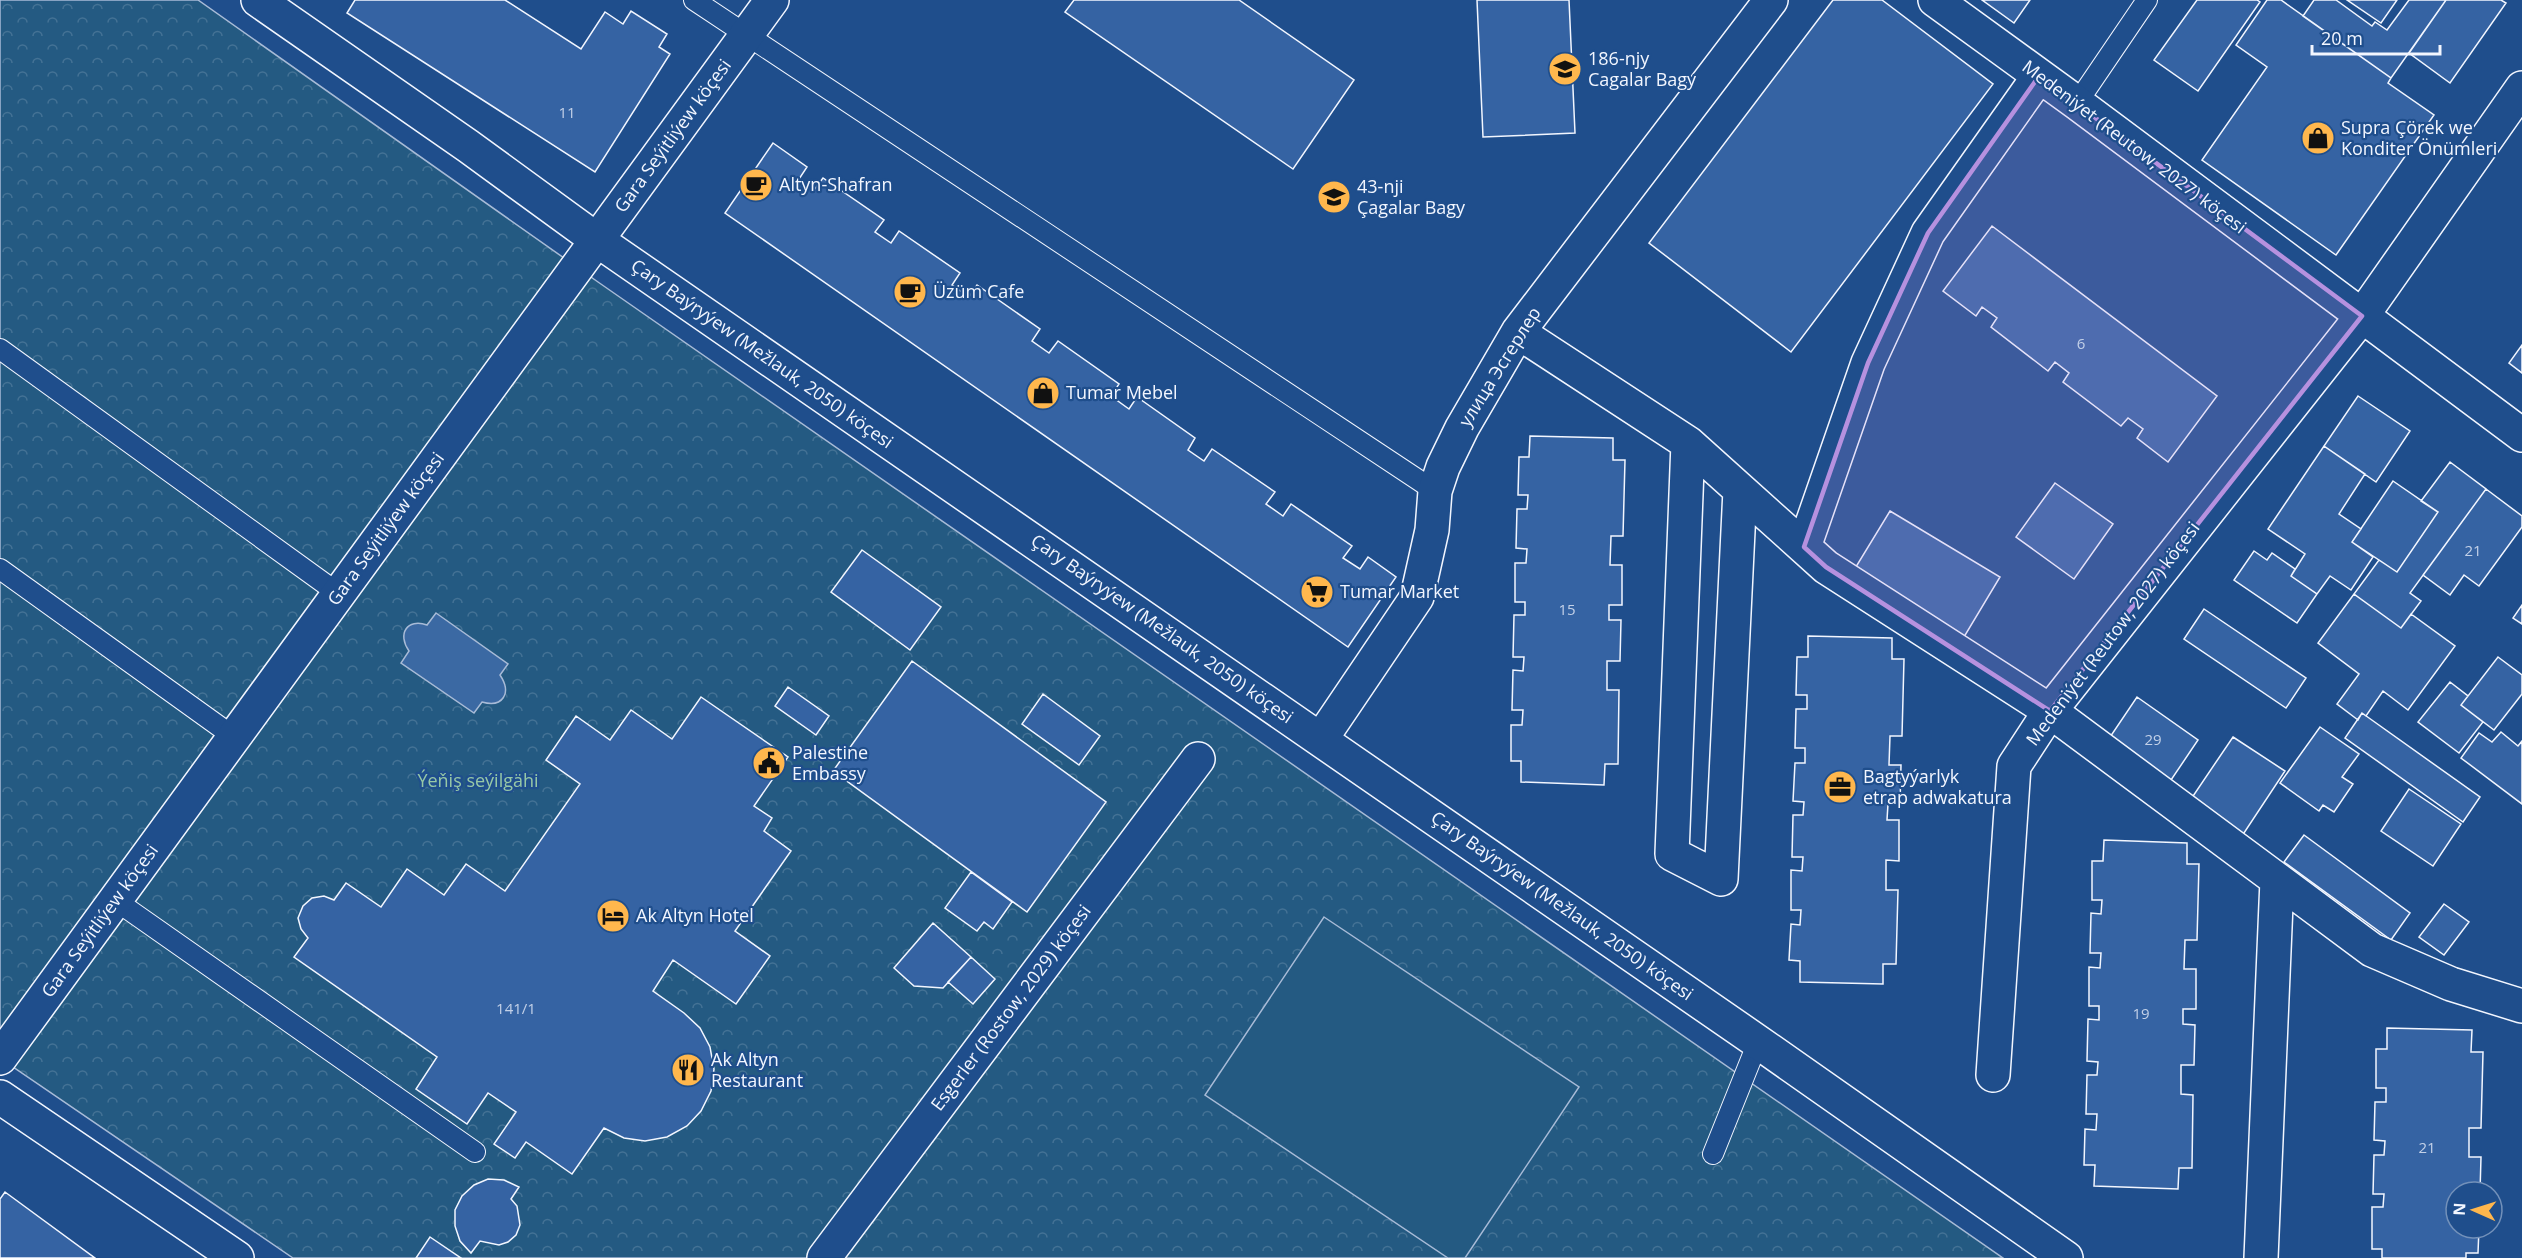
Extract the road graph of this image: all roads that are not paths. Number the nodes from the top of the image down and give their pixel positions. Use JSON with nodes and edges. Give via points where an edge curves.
{"nodes":[{"id":1,"x":258,"y":0,"type":"edge"},
{"id":2,"x":694,"y":0,"type":"edge"},
{"id":3,"x":772,"y":0,"type":"edge"},
{"id":4,"x":1771,"y":0,"type":"edge"},
{"id":5,"x":1935,"y":0,"type":"edge"},
{"id":6,"x":2147,"y":0,"type":"edge"},
{"id":7,"x":747,"y":35,"type":"junction"},
{"id":8,"x":2039,"y":76,"type":"junction"},
{"id":9,"x":2522,"y":88,"type":"edge"},
{"id":10,"x":2077,"y":103,"type":"junction"},
{"id":11,"x":597,"y":240,"type":"junction"},
{"id":12,"x":2362,"y":316,"type":"junction"},
{"id":13,"x":1518,"y":332,"type":"junction"},
{"id":14,"x":0,"y":349,"type":"edge"},
{"id":15,"x":2522,"y":435,"type":"edge"},
{"id":16,"x":1688,"y":443,"type":"junction"},
{"id":17,"x":1740,"y":490,"type":"junction"},
{"id":18,"x":1435,"y":491,"type":"junction"},
{"id":19,"x":1804,"y":547,"type":"junction"},
{"id":20,"x":0,"y":569,"type":"edge"},
{"id":21,"x":339,"y":594,"type":"junction"},
{"id":22,"x":2050,"y":711,"type":"junction"},
{"id":23,"x":234,"y":737,"type":"junction"},
{"id":24,"x":1320,"y":739,"type":"junction"},
{"id":25,"x":1198,"y":759,"type":"dead end"},
{"id":26,"x":2277,"y":880,"type":"junction"},
{"id":27,"x":115,"y":900,"type":"junction"},
{"id":28,"x":2522,"y":1006,"type":"edge"},
{"id":29,"x":1758,"y":1042,"type":"junction"},
{"id":30,"x":0,"y":1058,"type":"edge"},
{"id":31,"x":1993,"y":1075,"type":"dead end"},
{"id":32,"x":0,"y":1097,"type":"edge"},
{"id":33,"x":475,"y":1152,"type":"dead end"},
{"id":34,"x":1713,"y":1154,"type":"dead end"},
{"id":35,"x":237,"y":1258,"type":"edge"},
{"id":36,"x":824,"y":1258,"type":"edge"},
{"id":37,"x":2066,"y":1258,"type":"edge"},
{"id":38,"x":2261,"y":1258,"type":"edge"}],
"edges":[{"from":1,"to":11,"type":"street","name":"Çary Baýryýew (Mežlauk, 2050) köçesi"},
{"from":2,"to":7,"type":"lane"},
{"from":3,"to":7,"type":"street","name":"Gara Seýitliýew köçesi"},
{"from":4,"to":13,"type":"street","name":"улица Эсгерлер"},
{"from":5,"to":8,"type":"street","name":"Medeniýet (Reutow, 2027) köçesi"},
{"from":6,"to":10,"type":"lane"},
{"from":7,"to":11,"type":"street","name":"Gara Seýitliýew köçesi"},
{"from":7,"to":18,"type":"lane"},
{"from":8,"to":10,"type":"street","name":"Medeniýet (Reutow, 2027) köçesi"},
{"from":8,"to":19,"type":"street","via":[[1928,232],[1868,363]]},
{"from":9,"to":12,"type":"street","name":"Medeniýet (Reutow, 2027) köçesi"},
{"from":10,"to":12,"type":"street","name":"Medeniýet (Reutow, 2027) köçesi"},
{"from":11,"to":21,"type":"street","name":"Gara Seýitliýew köçesi"},
{"from":11,"to":24,"type":"street","name":"Çary Baýryýew (Mežlauk, 2050) köçesi"},
{"from":12,"to":15,"type":"street","name":"Medeniýet (Reutow, 2027) köçesi"},
{"from":12,"to":22,"type":"street","name":"Medeniýet (Reutow, 2027) köçesi"},
{"from":13,"to":16,"type":"street"},
{"from":13,"to":18,"type":"street","name":"улица Эсгерлер","via":[[1461,428]]},
{"from":14,"to":21,"type":"lane"},
{"from":16,"to":17,"type":"street"},
{"from":16,"to":17,"type":"street","via":[[1672,854],[1721,879]]},
{"from":17,"to":19,"type":"street"},
{"from":18,"to":24,"type":"street","name":"улица Эсгерлер","via":[[1432,530],[1417,597]]},
{"from":19,"to":22,"type":"street","via":[[1826,567]]},
{"from":20,"to":23,"type":"lane"},
{"from":21,"to":23,"type":"street","name":"Gara Seýitliýew köçesi"},
{"from":22,"to":26,"type":"street"},
{"from":22,"to":31,"type":"street","name":"Medeniýet (Reutow, 2027) köçesi","via":[[2014,766]]},
{"from":23,"to":27,"type":"street","name":"Gara Seýitliýew köçesi"},
{"from":24,"to":29,"type":"street","name":"Çary Baýryýew (Mežlauk, 2050) köçesi"},
{"from":25,"to":36,"type":"street","name":"Esgerler (Rostow, 2029) köçesi"},
{"from":26,"to":28,"type":"street","via":[[2372,950],[2451,984]]},
{"from":26,"to":38,"type":"street"},
{"from":27,"to":30,"type":"street","name":"Gara Seýitliýew köçesi"},
{"from":27,"to":33,"type":"lane"},
{"from":29,"to":34,"type":"lane"},
{"from":29,"to":37,"type":"street","name":"Çary Baýryýew (Mežlauk, 2050) köçesi"},
{"from":32,"to":35,"type":"street"}]}
